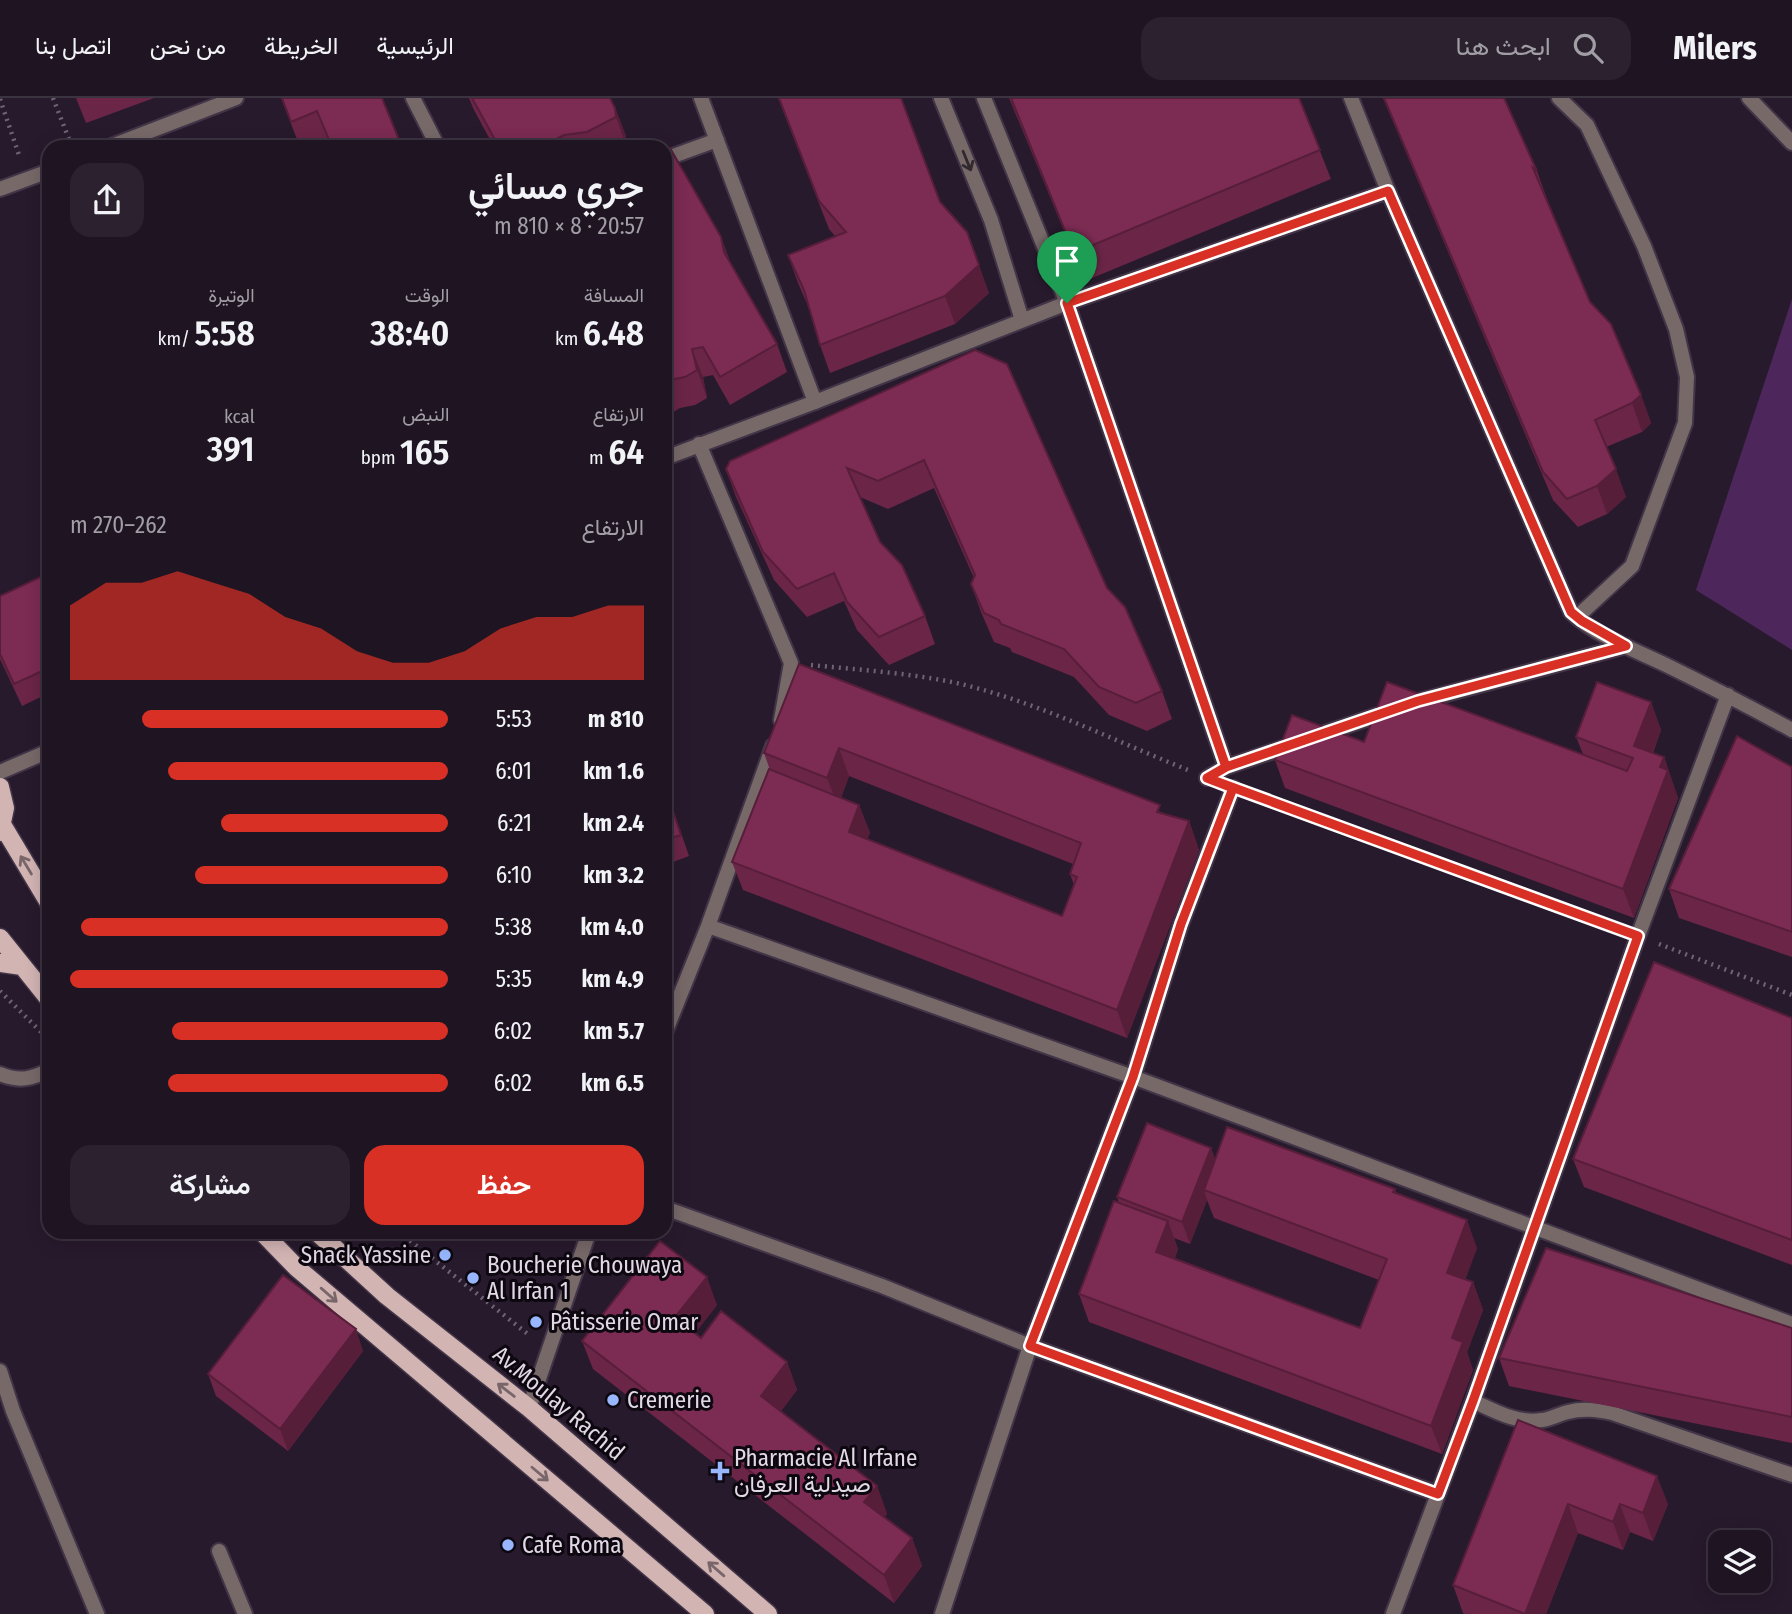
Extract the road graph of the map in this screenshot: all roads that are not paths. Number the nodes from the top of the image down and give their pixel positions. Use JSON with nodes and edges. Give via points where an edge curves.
{"nodes":[{"id":1,"x":236,"y":98,"type":"edge"},
{"id":2,"x":413,"y":98,"type":"edge"},
{"id":3,"x":701,"y":98,"type":"edge"},
{"id":4,"x":941,"y":98,"type":"edge"},
{"id":5,"x":984,"y":98,"type":"edge"},
{"id":6,"x":1351,"y":98,"type":"edge"},
{"id":7,"x":1559,"y":98,"type":"edge"},
{"id":8,"x":1749,"y":98,"type":"edge"},
{"id":9,"x":717,"y":139,"type":"junction"},
{"id":10,"x":127,"y":140,"type":"edge"},
{"id":11,"x":434,"y":140,"type":"edge"},
{"id":12,"x":1792,"y":143,"type":"edge"},
{"id":13,"x":672,"y":156,"type":"edge"},
{"id":14,"x":42,"y":175,"type":"edge"},
{"id":15,"x":0,"y":189,"type":"edge"},
{"id":16,"x":1388,"y":191,"type":"junction"},
{"id":17,"x":1067,"y":303,"type":"junction"},
{"id":18,"x":1022,"y":320,"type":"junction"},
{"id":19,"x":815,"y":402,"type":"junction"},
{"id":20,"x":699,"y":444,"type":"junction"},
{"id":21,"x":672,"y":455,"type":"edge"},
{"id":22,"x":1577,"y":617,"type":"junction"},
{"id":23,"x":1626,"y":646,"type":"junction"},
{"id":24,"x":1728,"y":695,"type":"junction"},
{"id":25,"x":1792,"y":730,"type":"edge"},
{"id":26,"x":42,"y":754,"type":"edge"},
{"id":27,"x":1226,"y":767,"type":"junction"},
{"id":28,"x":0,"y":772,"type":"edge"},
{"id":29,"x":1207,"y":778,"type":"road end"},
{"id":30,"x":0,"y":787,"type":"edge"},
{"id":31,"x":1233,"y":788,"type":"road end"},
{"id":32,"x":1,"y":829,"type":"edge"},
{"id":33,"x":42,"y":892,"type":"edge"},
{"id":34,"x":708,"y":926,"type":"junction"},
{"id":35,"x":0,"y":938,"type":"edge"},
{"id":36,"x":0,"y":963,"type":"edge"},
{"id":37,"x":22,"y":966,"type":"junction"},
{"id":38,"x":42,"y":990,"type":"edge"},
{"id":39,"x":672,"y":1016,"type":"edge"},
{"id":40,"x":0,"y":1074,"type":"edge"},
{"id":41,"x":42,"y":1074,"type":"edge"},
{"id":42,"x":1133,"y":1077,"type":"junction"},
{"id":43,"x":672,"y":1211,"type":"edge"},
{"id":44,"x":1533,"y":1227,"type":"junction"},
{"id":45,"x":268,"y":1239,"type":"edge"},
{"id":46,"x":325,"y":1239,"type":"edge"},
{"id":47,"x":587,"y":1239,"type":"edge"},
{"id":48,"x":1792,"y":1324,"type":"edge"},
{"id":49,"x":1030,"y":1346,"type":"junction"},
{"id":50,"x":0,"y":1371,"type":"edge"},
{"id":51,"x":1473,"y":1401,"type":"junction"},
{"id":52,"x":529,"y":1408,"type":"junction"},
{"id":53,"x":1792,"y":1475,"type":"edge"},
{"id":54,"x":1438,"y":1494,"type":"junction"},
{"id":55,"x":219,"y":1551,"type":"dead end"},
{"id":56,"x":97,"y":1614,"type":"edge"},
{"id":57,"x":245,"y":1614,"type":"edge"},
{"id":58,"x":705,"y":1614,"type":"edge"},
{"id":59,"x":768,"y":1614,"type":"edge"},
{"id":60,"x":942,"y":1614,"type":"edge"},
{"id":61,"x":1393,"y":1614,"type":"edge"}],
"edges":[{"from":1,"to":10,"type":"street"},
{"from":2,"to":11,"type":"street"},
{"from":3,"to":9,"type":"street"},
{"from":4,"to":18,"type":"street","one_way":true,"via":[[990,220]]},
{"from":5,"to":17,"type":"street"},
{"from":6,"to":16,"type":"street"},
{"from":7,"to":22,"type":"street","via":[[1587,125],[1644,246],[1676,328],[1687,377],[1685,423],[1632,566]]},
{"from":8,"to":12,"type":"street"},
{"from":9,"to":13,"type":"street"},
{"from":9,"to":19,"type":"street"},
{"from":14,"to":15,"type":"street"},
{"from":16,"to":17,"type":"street"},
{"from":16,"to":22,"type":"street"},
{"from":17,"to":18,"type":"street"},
{"from":17,"to":27,"type":"street"},
{"from":18,"to":19,"type":"street"},
{"from":19,"to":20,"type":"street"},
{"from":20,"to":21,"type":"street"},
{"from":20,"to":34,"type":"street","via":[[791,663],[772,752]]},
{"from":22,"to":23,"type":"street"},
{"from":23,"to":24,"type":"street"},
{"from":23,"to":27,"type":"street","via":[[1418,701]]},
{"from":24,"to":25,"type":"street"},
{"from":24,"to":44,"type":"street"},
{"from":26,"to":28,"type":"street"},
{"from":27,"to":29,"type":"street"},
{"from":30,"to":32,"type":"main road","via":[[5,808]]},
{"from":31,"to":42,"type":"street","via":[[1181,924]]},
{"from":33,"to":32,"type":"main road","one_way":true},
{"from":34,"to":39,"type":"street"},
{"from":34,"to":42,"type":"street"},
{"from":35,"to":37,"type":"main road"},
{"from":36,"to":37,"type":"main road"},
{"from":37,"to":38,"type":"main road"},
{"from":40,"to":41,"type":"street","via":[[22,1080]]},
{"from":42,"to":44,"type":"street"},
{"from":42,"to":49,"type":"street"},
{"from":43,"to":49,"type":"street","via":[[882,1286]]},
{"from":44,"to":48,"type":"street"},
{"from":44,"to":51,"type":"street"},
{"from":45,"to":58,"type":"main road","one_way":true},
{"from":52,"to":46,"type":"main road","name":"Av.Moulay Rachid","one_way":true,"via":[[387,1296]]},
{"from":47,"to":52,"type":"street"},
{"from":49,"to":54,"type":"street"},
{"from":49,"to":60,"type":"street"},
{"from":50,"to":56,"type":"street"},
{"from":51,"to":53,"type":"street","via":[[1520,1420],[1591,1409],[1612,1413]]},
{"from":51,"to":54,"type":"street"},
{"from":59,"to":52,"type":"main road","name":"Av.Moulay Rachid","one_way":true},
{"from":54,"to":61,"type":"street"},
{"from":55,"to":57,"type":"street"}]}
